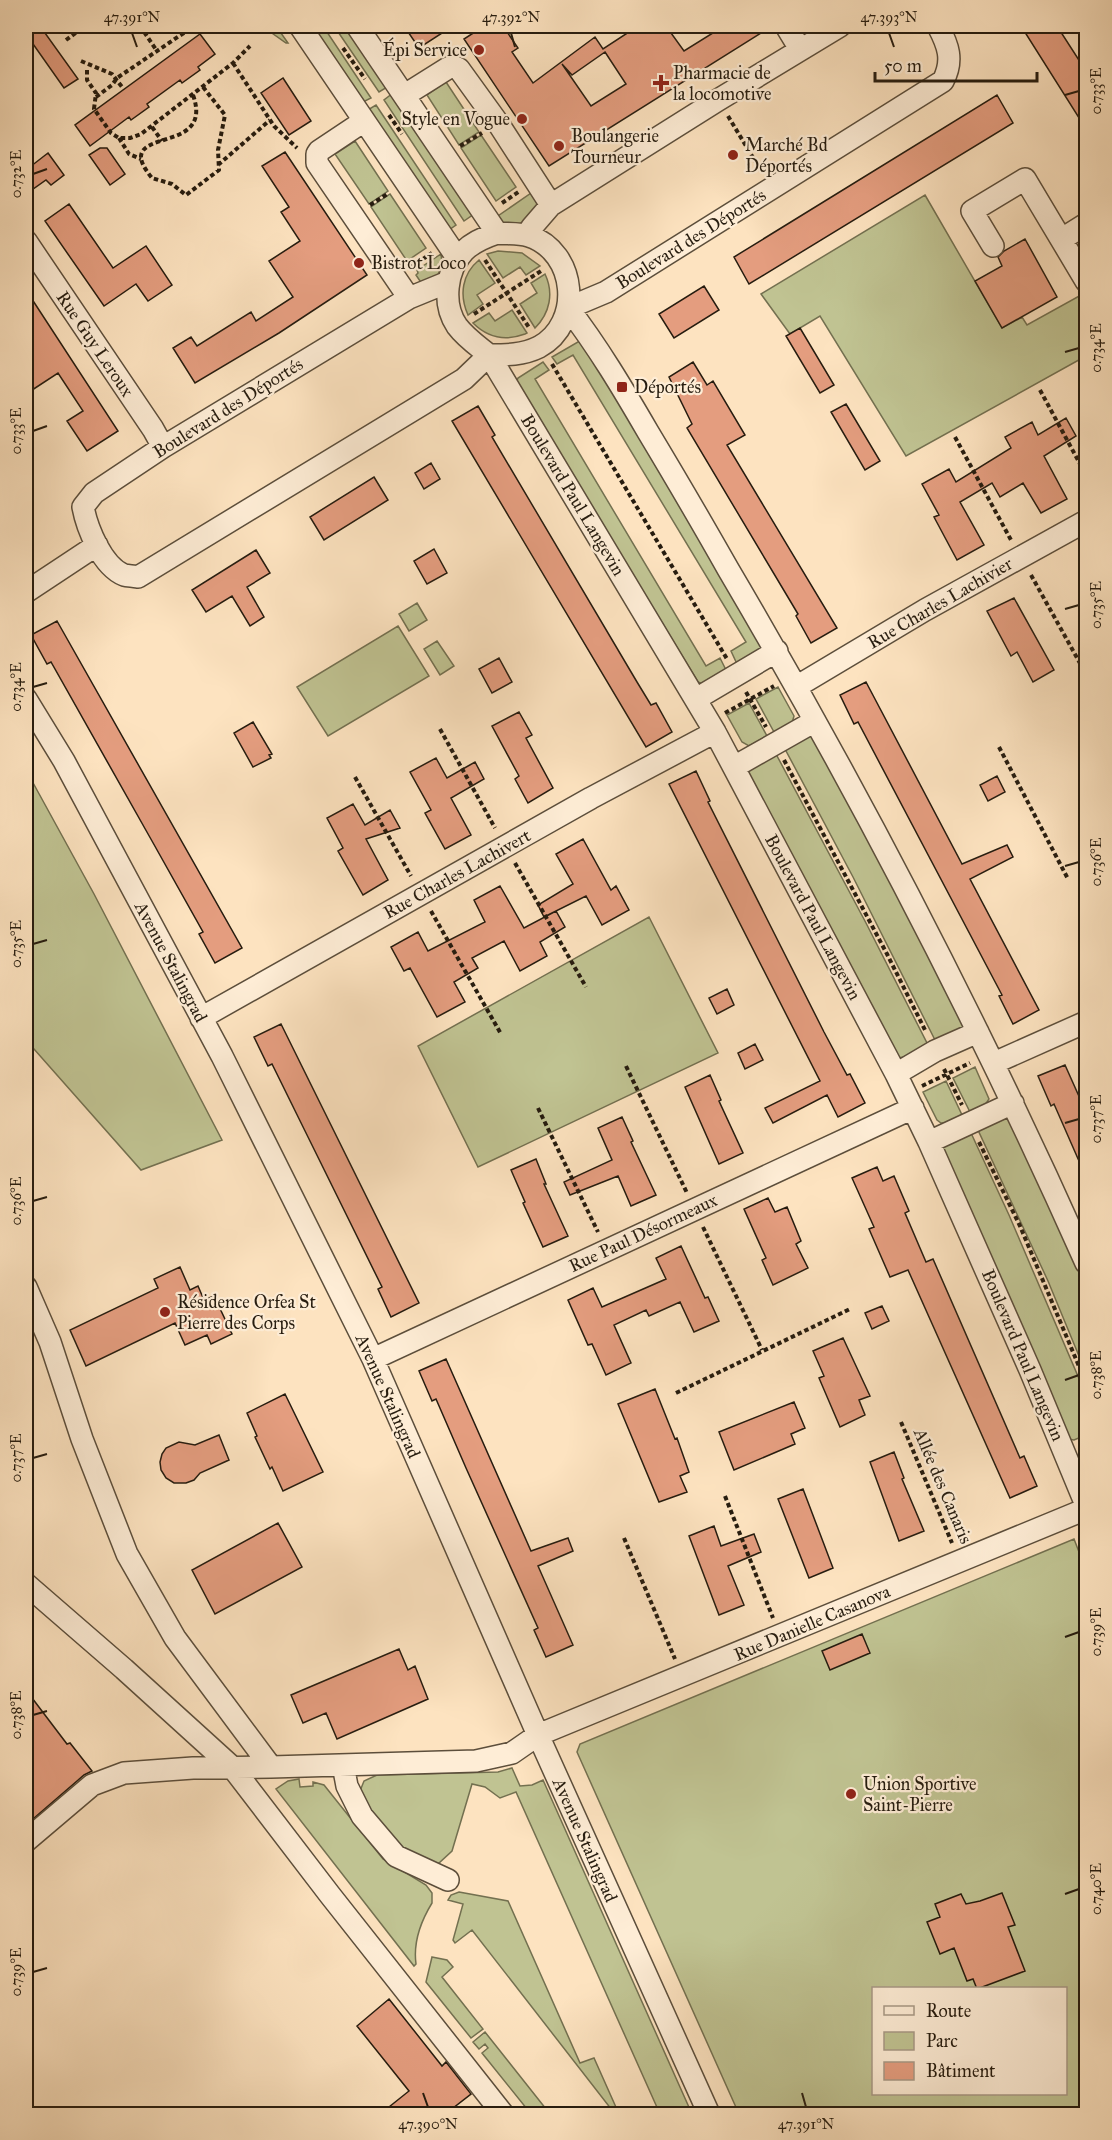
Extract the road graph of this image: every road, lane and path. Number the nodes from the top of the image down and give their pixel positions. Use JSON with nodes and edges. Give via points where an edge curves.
{"nodes":[{"id":1,"x":85,"y":26,"type":"edge"},
{"id":2,"x":140,"y":26,"type":"edge"},
{"id":3,"x":194,"y":26,"type":"edge"},
{"id":4,"x":300,"y":26,"type":"edge"},
{"id":5,"x":357,"y":26,"type":"edge"},
{"id":6,"x":786,"y":26,"type":"edge"},
{"id":7,"x":840,"y":26,"type":"edge"},
{"id":8,"x":938,"y":26,"type":"edge"},
{"id":9,"x":66,"y":40,"type":"dead end"},
{"id":10,"x":250,"y":46,"type":"dead end"},
{"id":11,"x":800,"y":49,"type":"junction"},
{"id":12,"x":157,"y":51,"type":"junction"},
{"id":13,"x":81,"y":61,"type":"dead end"},
{"id":14,"x":233,"y":63,"type":"junction"},
{"id":15,"x":87,"y":70,"type":"dead end"},
{"id":16,"x":117,"y":78,"type":"junction"},
{"id":17,"x":122,"y":87,"type":"dead end"},
{"id":18,"x":203,"y":87,"type":"junction"},
{"id":19,"x":193,"y":95,"type":"junction"},
{"id":20,"x":405,"y":95,"type":"junction"},
{"id":21,"x":96,"y":97,"type":"junction"},
{"id":22,"x":718,"y":100,"type":"junction"},
{"id":23,"x":270,"y":120,"type":"junction"},
{"id":24,"x":363,"y":121,"type":"junction"},
{"id":25,"x":152,"y":127,"type":"junction"},
{"id":26,"x":119,"y":138,"type":"junction"},
{"id":27,"x":162,"y":142,"type":"junction"},
{"id":28,"x":316,"y":158,"type":"junction"},
{"id":29,"x":141,"y":159,"type":"junction"},
{"id":30,"x":218,"y":165,"type":"junction"},
{"id":31,"x":772,"y":188,"type":"junction"},
{"id":32,"x":551,"y":205,"type":"junction"},
{"id":33,"x":1086,"y":224,"type":"edge"},
{"id":34,"x":497,"y":233,"type":"junction"},
{"id":35,"x":527,"y":235,"type":"junction"},
{"id":36,"x":1062,"y":239,"type":"junction"},
{"id":37,"x":26,"y":241,"type":"edge"},
{"id":38,"x":993,"y":246,"type":"dead end"},
{"id":39,"x":458,"y":259,"type":"junction"},
{"id":40,"x":559,"y":259,"type":"junction"},
{"id":41,"x":1086,"y":278,"type":"edge"},
{"id":42,"x":448,"y":282,"type":"junction"},
{"id":43,"x":409,"y":298,"type":"junction"},
{"id":44,"x":568,"y":308,"type":"junction"},
{"id":45,"x":457,"y":326,"type":"junction"},
{"id":46,"x":489,"y":355,"type":"junction"},
{"id":47,"x":1040,"y":390,"type":"dead end"},
{"id":48,"x":955,"y":437,"type":"dead end"},
{"id":49,"x":163,"y":447,"type":"junction"},
{"id":50,"x":1086,"y":476,"type":"edge"},
{"id":51,"x":1086,"y":521,"type":"edge"},
{"id":52,"x":97,"y":545,"type":"junction"},
{"id":53,"x":1021,"y":557,"type":"junction"},
{"id":54,"x":26,"y":592,"type":"edge"},
{"id":55,"x":777,"y":651,"type":"junction"},
{"id":56,"x":1086,"y":674,"type":"edge"},
{"id":57,"x":793,"y":682,"type":"junction"},
{"id":58,"x":26,"y":699,"type":"edge"},
{"id":59,"x":696,"y":699,"type":"junction"},
{"id":60,"x":815,"y":721,"type":"junction"},
{"id":61,"x":712,"y":727,"type":"junction"},
{"id":62,"x":999,"y":747,"type":"dead end"},
{"id":63,"x":734,"y":767,"type":"junction"},
{"id":64,"x":1068,"y":879,"type":"dead end"},
{"id":65,"x":201,"y":1018,"type":"junction"},
{"id":66,"x":1086,"y":1022,"type":"edge"},
{"id":67,"x":978,"y":1032,"type":"junction"},
{"id":68,"x":992,"y":1058,"type":"junction"},
{"id":69,"x":896,"y":1074,"type":"junction"},
{"id":70,"x":909,"y":1101,"type":"junction"},
{"id":71,"x":1013,"y":1103,"type":"junction"},
{"id":72,"x":538,"y":1108,"type":"dead end"},
{"id":73,"x":929,"y":1142,"type":"junction"},
{"id":74,"x":607,"y":1250,"type":"junction"},
{"id":75,"x":1086,"y":1263,"type":"edge"},
{"id":76,"x":26,"y":1287,"type":"edge"},
{"id":77,"x":850,"y":1309,"type":"dead end"},
{"id":78,"x":373,"y":1359,"type":"junction"},
{"id":79,"x":676,"y":1393,"type":"dead end"},
{"id":80,"x":901,"y":1422,"type":"dead end"},
{"id":81,"x":724,"y":1496,"type":"dead end"},
{"id":82,"x":1086,"y":1507,"type":"edge"},
{"id":83,"x":624,"y":1538,"type":"dead end"},
{"id":84,"x":960,"y":1561,"type":"junction"},
{"id":85,"x":26,"y":1584,"type":"edge"},
{"id":86,"x":780,"y":1637,"type":"junction"},
{"id":87,"x":682,"y":1677,"type":"junction"},
{"id":88,"x":538,"y":1736,"type":"junction"},
{"id":89,"x":344,"y":1764,"type":"junction"},
{"id":90,"x":232,"y":1767,"type":"junction"},
{"id":91,"x":271,"y":1767,"type":"junction"},
{"id":92,"x":26,"y":1841,"type":"edge"},
{"id":93,"x":448,"y":1880,"type":"dead end"},
{"id":94,"x":503,"y":2115,"type":"edge"},
{"id":95,"x":709,"y":2115,"type":"edge"}],
"edges":[{"from":1,"to":9,"type":"path"},
{"from":2,"to":12,"type":"path"},
{"from":3,"to":12,"type":"path"},
{"from":4,"to":24,"type":"street"},
{"from":5,"to":20,"type":"street"},
{"from":6,"to":11,"type":"street"},
{"from":7,"to":11,"type":"street"},
{"from":8,"to":31,"type":"street","name":"Boulevard des Déportés","via":[[949,53],[949,70],[943,81]]},
{"from":10,"to":14,"type":"path"},
{"from":11,"to":22,"type":"street"},
{"from":12,"to":16,"type":"path"},
{"from":13,"to":16,"type":"path"},
{"from":14,"to":18,"type":"path"},
{"from":14,"to":23,"type":"path"},
{"from":15,"to":21,"type":"path","via":[[87,80]]},
{"from":16,"to":17,"type":"path"},
{"from":16,"to":21,"type":"path"},
{"from":18,"to":19,"type":"path"},
{"from":18,"to":30,"type":"path","via":[[225,115]]},
{"from":19,"to":25,"type":"path"},
{"from":19,"to":27,"type":"path","via":[[197,111],[193,124]]},
{"from":20,"to":32,"type":"street","via":[[448,68],[459,69]]},
{"from":20,"to":34,"type":"street"},
{"from":21,"to":26,"type":"path","via":[[93,109]]},
{"from":22,"to":31,"type":"path"},
{"from":22,"to":32,"type":"street"},
{"from":23,"to":28,"type":"path","via":[[293,146]]},
{"from":23,"to":30,"type":"path"},
{"from":24,"to":28,"type":"street","via":[[319,151]]},
{"from":24,"to":39,"type":"street"},
{"from":25,"to":26,"type":"path","via":[[130,138]]},
{"from":25,"to":27,"type":"path"},
{"from":26,"to":29,"type":"path","via":[[129,154]]},
{"from":27,"to":29,"type":"path","via":[[146,147]]},
{"from":28,"to":43,"type":"street"},
{"from":29,"to":30,"type":"path","via":[[152,178],[172,184],[186,195],[218,172]]},
{"from":31,"to":44,"type":"street","name":"Boulevard des Déportés","via":[[606,292]]},
{"from":32,"to":35,"type":"street"},
{"from":33,"to":36,"type":"street"},
{"from":34,"to":35,"type":"street"},
{"from":34,"to":39,"type":"street","via":[[474,243]]},
{"from":35,"to":40,"type":"street","via":[[550,248]]},
{"from":36,"to":38,"type":"street","via":[[1026,179],[972,211]]},
{"from":36,"to":41,"type":"street"},
{"from":37,"to":49,"type":"street","name":"Rue Guy Leroux"},
{"from":39,"to":42,"type":"street"},
{"from":40,"to":44,"type":"street","via":[[570,291]]},
{"from":40,"to":45,"type":"path"},
{"from":42,"to":43,"type":"street","name":"Boulevard des Déportés"},
{"from":42,"to":45,"type":"street","via":[[450,312]]},
{"from":43,"to":49,"type":"street","name":"Boulevard des Déportés"},
{"from":44,"to":46,"type":"street","via":[[558,329],[541,346],[526,352]]},
{"from":44,"to":55,"type":"street","via":[[622,387]]},
{"from":45,"to":46,"type":"street","name":"Boulevard Paul Langevin"},
{"from":46,"to":52,"type":"street","name":"Boulevard des Déportés","via":[[464,379],[138,577],[123,575]]},
{"from":46,"to":59,"type":"street","name":"Boulevard Paul Langevin"},
{"from":47,"to":50,"type":"path"},
{"from":48,"to":53,"type":"path"},
{"from":49,"to":52,"type":"street","name":"Boulevard des Déportés","via":[[94,493],[83,507],[87,527]]},
{"from":51,"to":53,"type":"street","name":"Rue Charles Lachivier"},
{"from":52,"to":54,"type":"street"},
{"from":53,"to":56,"type":"path"},
{"from":53,"to":57,"type":"street","name":"Rue Charles Lachivier"},
{"from":55,"to":57,"type":"street"},
{"from":55,"to":59,"type":"street"},
{"from":57,"to":60,"type":"street"},
{"from":57,"to":61,"type":"path"},
{"from":58,"to":65,"type":"street","name":"Avenue Stalingrad","via":[[64,761]]},
{"from":59,"to":61,"type":"street","name":"Boulevard Paul Langevin"},
{"from":60,"to":63,"type":"street"},
{"from":60,"to":67,"type":"street"},
{"from":61,"to":63,"type":"street","name":"Boulevard Paul Langevin"},
{"from":61,"to":65,"type":"street","name":"Rue Charles Lachivert"},
{"from":62,"to":64,"type":"path"},
{"from":63,"to":69,"type":"street","name":"Boulevard Paul Langevin"},
{"from":65,"to":78,"type":"street","name":"Avenue Stalingrad"},
{"from":66,"to":68,"type":"street"},
{"from":67,"to":68,"type":"street"},
{"from":67,"to":69,"type":"street"},
{"from":68,"to":70,"type":"path"},
{"from":68,"to":71,"type":"street"},
{"from":69,"to":70,"type":"street","name":"Boulevard Paul Langevin"},
{"from":70,"to":73,"type":"street","name":"Boulevard Paul Langevin"},
{"from":70,"to":74,"type":"street","name":"Rue Paul Désormeaux"},
{"from":71,"to":73,"type":"street"},
{"from":71,"to":75,"type":"street"},
{"from":72,"to":74,"type":"path"},
{"from":73,"to":82,"type":"street","name":"Boulevard Paul Langevin"},
{"from":74,"to":78,"type":"street","name":"Rue Paul Désormeaux"},
{"from":76,"to":91,"type":"street","via":[[127,1554],[175,1638]]},
{"from":77,"to":79,"type":"path"},
{"from":78,"to":88,"type":"street","name":"Avenue Stalingrad"},
{"from":80,"to":84,"type":"path","name":"Allée des Canaris"},
{"from":81,"to":86,"type":"path"},
{"from":82,"to":84,"type":"street","name":"Rue Danielle Casanova"},
{"from":83,"to":87,"type":"path"},
{"from":84,"to":86,"type":"street","name":"Rue Danielle Casanova"},
{"from":85,"to":90,"type":"street"},
{"from":86,"to":87,"type":"street","name":"Rue Danielle Casanova"},
{"from":87,"to":88,"type":"street","name":"Rue Danielle Casanova"},
{"from":88,"to":89,"type":"street","name":"Rue Danielle Casanova","via":[[512,1752],[476,1761]]},
{"from":88,"to":95,"type":"street","name":"Avenue Stalingrad"},
{"from":89,"to":91,"type":"street","name":"Rue Danielle Casanova"},
{"from":89,"to":93,"type":"street","via":[[347,1786],[362,1816],[396,1856]]},
{"from":90,"to":91,"type":"street","name":"Rue Danielle Casanova"},
{"from":90,"to":92,"type":"street","name":"Rue Danielle Casanova","via":[[118,1775],[92,1785]]},
{"from":90,"to":94,"type":"street"}]}
